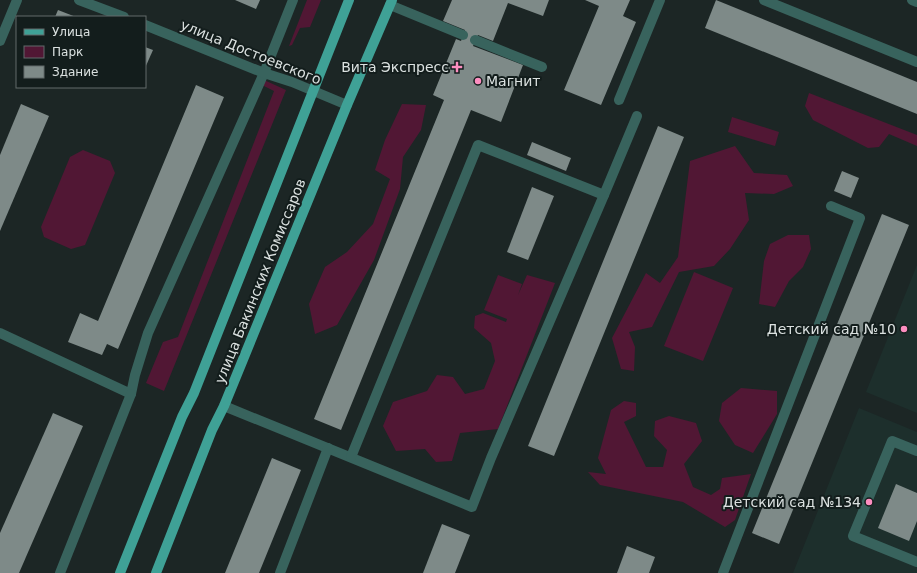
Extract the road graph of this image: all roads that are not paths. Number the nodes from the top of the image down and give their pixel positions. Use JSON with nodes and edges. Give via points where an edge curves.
{"nodes":[{"id":1,"x":17,"y":0,"type":"edge"},
{"id":2,"x":79,"y":0,"type":"edge"},
{"id":3,"x":293,"y":0,"type":"edge"},
{"id":4,"x":349,"y":0,"type":"edge"},
{"id":5,"x":660,"y":0,"type":"edge"},
{"id":6,"x":764,"y":0,"type":"edge"},
{"id":7,"x":912,"y":0,"type":"edge"},
{"id":8,"x":391,"y":2,"type":"edge"},
{"id":9,"x":917,"y":2,"type":"edge"},
{"id":10,"x":121,"y":16,"type":"edge"},
{"id":11,"x":146,"y":25,"type":"edge"},
{"id":12,"x":463,"y":35,"type":"dead end"},
{"id":13,"x":475,"y":40,"type":"dead end"},
{"id":14,"x":0,"y":41,"type":"edge"},
{"id":15,"x":917,"y":62,"type":"edge"},
{"id":16,"x":542,"y":67,"type":"dead end"},
{"id":17,"x":264,"y":73,"type":"junction"},
{"id":18,"x":313,"y":91,"type":"junction"},
{"id":19,"x":619,"y":100,"type":"dead end"},
{"id":20,"x":347,"y":105,"type":"junction"},
{"id":21,"x":637,"y":116,"type":"dead end"},
{"id":22,"x":604,"y":195,"type":"junction"},
{"id":23,"x":831,"y":206,"type":"dead end"},
{"id":24,"x":0,"y":333,"type":"edge"},
{"id":25,"x":131,"y":394,"type":"junction"},
{"id":26,"x":224,"y":406,"type":"junction"},
{"id":27,"x":328,"y":448,"type":"junction"},
{"id":28,"x":917,"y":450,"type":"edge"},
{"id":29,"x":351,"y":458,"type":"junction"},
{"id":30,"x":917,"y":562,"type":"edge"},
{"id":31,"x":60,"y":573,"type":"edge"},
{"id":32,"x":120,"y":573,"type":"edge"},
{"id":33,"x":156,"y":573,"type":"edge"},
{"id":34,"x":280,"y":573,"type":"edge"},
{"id":35,"x":723,"y":573,"type":"edge"}],
"edges":[{"from":1,"to":14,"type":"street"},
{"from":2,"to":10,"type":"street"},
{"from":3,"to":17,"type":"street"},
{"from":4,"to":18,"type":"main road","name":"улица Бакинских Комиссаров"},
{"from":5,"to":19,"type":"street"},
{"from":6,"to":15,"type":"street"},
{"from":7,"to":9,"type":"street"},
{"from":8,"to":12,"type":"street"},
{"from":8,"to":20,"type":"main road","name":"улица Бакинских Комиссаров"},
{"from":11,"to":17,"type":"street","name":"улица Достоевского"},
{"from":13,"to":16,"type":"street"},
{"from":17,"to":18,"type":"street","name":"улица Достоевского"},
{"from":17,"to":25,"type":"street","via":[[148,333]]},
{"from":18,"to":20,"type":"street","name":"улица Достоевского"},
{"from":18,"to":32,"type":"main road","name":"улица Бакинских Комиссаров"},
{"from":20,"to":26,"type":"main road","name":"улица Бакинских Комиссаров"},
{"from":21,"to":22,"type":"street"},
{"from":22,"to":29,"type":"street","via":[[472,507]]},
{"from":22,"to":29,"type":"street","via":[[478,145]]},
{"from":23,"to":35,"type":"street","via":[[860,218]]},
{"from":24,"to":25,"type":"street"},
{"from":25,"to":31,"type":"street"},
{"from":26,"to":27,"type":"street"},
{"from":26,"to":33,"type":"main road","name":"улица Бакинских Комиссаров","via":[[212,430]]},
{"from":27,"to":29,"type":"street"},
{"from":27,"to":34,"type":"street"},
{"from":28,"to":30,"type":"street","via":[[892,441],[853,536]]}]}
